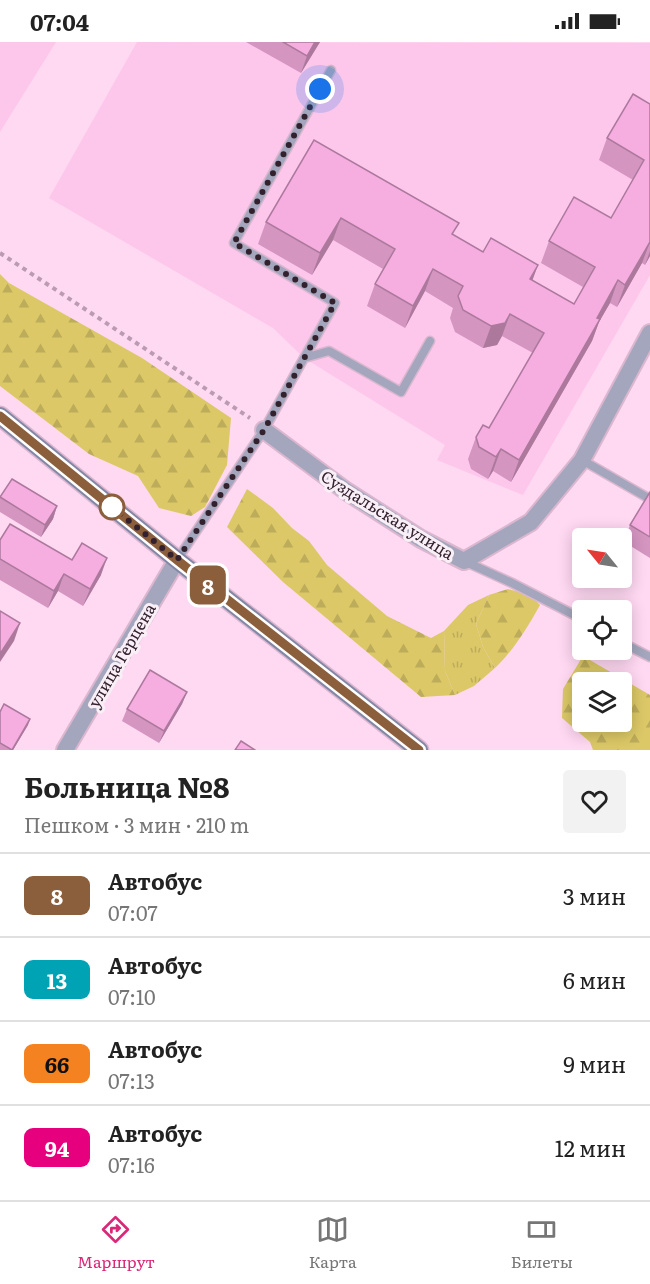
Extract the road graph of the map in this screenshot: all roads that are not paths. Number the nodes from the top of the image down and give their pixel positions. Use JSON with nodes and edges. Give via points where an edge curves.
{"nodes":[{"id":1,"x":331,"y":70,"type":"dead end"},
{"id":2,"x":650,"y":333,"type":"edge"},
{"id":3,"x":430,"y":342,"type":"dead end"},
{"id":4,"x":304,"y":358,"type":"junction"},
{"id":5,"x":0,"y":416,"type":"edge"},
{"id":6,"x":264,"y":430,"type":"junction"},
{"id":7,"x":582,"y":460,"type":"junction"},
{"id":8,"x":650,"y":499,"type":"edge"},
{"id":9,"x":177,"y":560,"type":"junction"},
{"id":10,"x":464,"y":561,"type":"junction"},
{"id":11,"x":572,"y":615,"type":"edge"},
{"id":12,"x":632,"y":648,"type":"edge"},
{"id":13,"x":650,"y":657,"type":"edge"},
{"id":14,"x":66,"y":750,"type":"edge"},
{"id":15,"x":419,"y":750,"type":"edge"}],
"edges":[{"from":1,"to":4,"type":"lane","via":[[234,243],[335,303]]},
{"from":2,"to":7,"type":"street"},
{"from":3,"to":4,"type":"lane","via":[[402,392],[329,351]]},
{"from":4,"to":6,"type":"lane"},
{"from":5,"to":9,"type":"main road"},
{"from":6,"to":9,"type":"lane"},
{"from":6,"to":10,"type":"street","name":"Суздальская улица","via":[[346,491]]},
{"from":7,"to":8,"type":"lane"},
{"from":7,"to":10,"type":"street","via":[[531,522]]},
{"from":9,"to":14,"type":"street","name":"улица Герцена"},
{"from":9,"to":15,"type":"main road"},
{"from":10,"to":11,"type":"lane","name":"Суздальская улица"},
{"from":12,"to":13,"type":"lane"}]}
